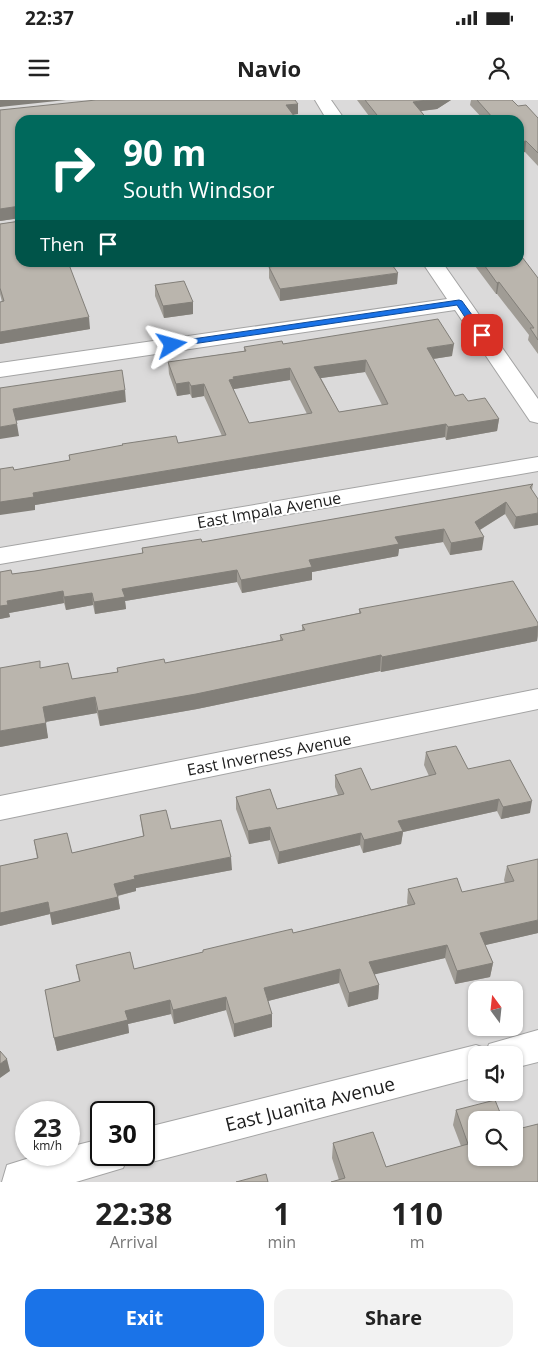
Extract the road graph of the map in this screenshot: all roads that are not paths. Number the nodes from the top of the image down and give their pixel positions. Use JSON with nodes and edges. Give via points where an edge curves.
{"nodes":[{"id":1,"x":323,"y":100,"type":"edge"},
{"id":2,"x":333,"y":115,"type":"edge"},
{"id":3,"x":435,"y":267,"type":"edge"},
{"id":4,"x":459,"y":302,"type":"junction"},
{"id":5,"x":0,"y":370,"type":"edge"},
{"id":6,"x":538,"y":416,"type":"edge"},
{"id":7,"x":538,"y":464,"type":"edge"},
{"id":8,"x":0,"y":556,"type":"edge"},
{"id":9,"x":538,"y":699,"type":"edge"},
{"id":10,"x":0,"y":808,"type":"edge"},
{"id":11,"x":538,"y":1046,"type":"edge"},
{"id":12,"x":523,"y":1050,"type":"edge"},
{"id":13,"x":468,"y":1064,"type":"edge"},
{"id":14,"x":155,"y":1143,"type":"edge"},
{"id":15,"x":90,"y":1160,"type":"edge"},
{"id":16,"x":21,"y":1182,"type":"edge"}],
"edges":[{"from":1,"to":2,"type":"street"},
{"from":3,"to":4,"type":"street"},
{"from":4,"to":5,"type":"street"},
{"from":4,"to":6,"type":"street"},
{"from":7,"to":8,"type":"street","name":"East Impala Avenue"},
{"from":9,"to":10,"type":"street","name":"East Inverness Avenue"},
{"from":11,"to":12,"type":"street"},
{"from":13,"to":14,"type":"street","name":"East Juanita Avenue"},
{"from":15,"to":16,"type":"street","via":[[21,1178]]}]}
